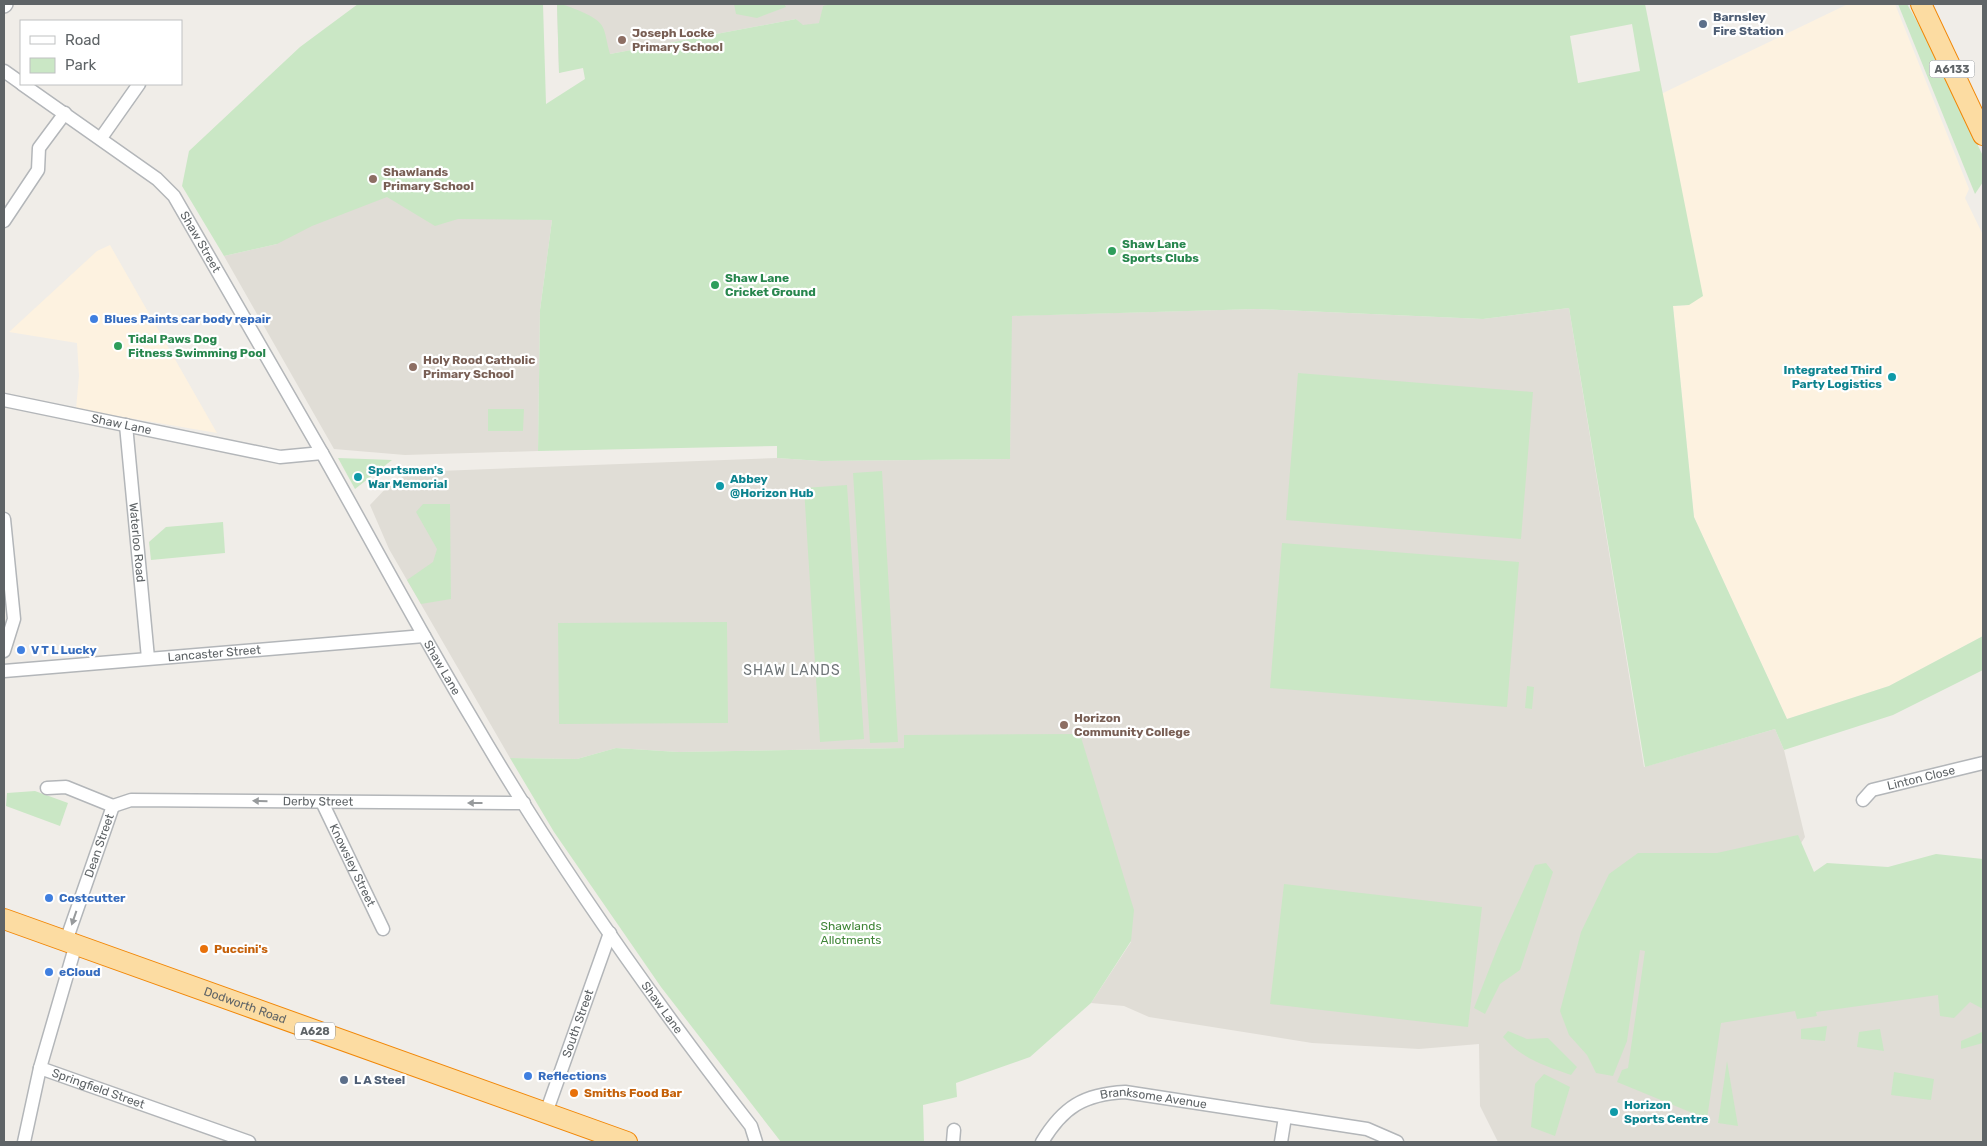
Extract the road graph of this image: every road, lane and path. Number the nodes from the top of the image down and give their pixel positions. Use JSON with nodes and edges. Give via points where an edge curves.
{"nodes":[{"id":1,"x":1921,"y":4,"type":"edge"},
{"id":2,"x":4,"y":72,"type":"edge"},
{"id":3,"x":20,"y":83,"type":"edge"},
{"id":4,"x":23,"y":85,"type":"edge"},
{"id":5,"x":139,"y":85,"type":"edge"},
{"id":6,"x":65,"y":113,"type":"junction"},
{"id":7,"x":1983,"y":135,"type":"edge"},
{"id":8,"x":102,"y":138,"type":"junction"},
{"id":9,"x":4,"y":221,"type":"edge"},
{"id":10,"x":4,"y":400,"type":"edge"},
{"id":11,"x":126,"y":425,"type":"junction"},
{"id":12,"x":322,"y":453,"type":"junction"},
{"id":13,"x":4,"y":519,"type":"edge"},
{"id":14,"x":424,"y":636,"type":"junction"},
{"id":15,"x":4,"y":651,"type":"edge"},
{"id":16,"x":148,"y":658,"type":"junction"},
{"id":17,"x":4,"y":672,"type":"edge"},
{"id":18,"x":1983,"y":763,"type":"edge"},
{"id":19,"x":48,"y":788,"type":"dead end"},
{"id":20,"x":1863,"y":800,"type":"dead end"},
{"id":21,"x":322,"y":802,"type":"junction"},
{"id":22,"x":524,"y":804,"type":"junction"},
{"id":23,"x":113,"y":806,"type":"junction"},
{"id":24,"x":4,"y":919,"type":"edge"},
{"id":25,"x":383,"y":928,"type":"dead end"},
{"id":26,"x":610,"y":933,"type":"junction"},
{"id":27,"x":71,"y":942,"type":"junction"},
{"id":28,"x":40,"y":1068,"type":"junction"},
{"id":29,"x":546,"y":1113,"type":"junction"},
{"id":30,"x":1286,"y":1117,"type":"junction"},
{"id":31,"x":24,"y":1142,"type":"edge"},
{"id":32,"x":249,"y":1142,"type":"edge"},
{"id":33,"x":627,"y":1142,"type":"edge"},
{"id":34,"x":756,"y":1142,"type":"edge"},
{"id":35,"x":1042,"y":1142,"type":"edge"},
{"id":36,"x":1280,"y":1142,"type":"edge"},
{"id":37,"x":1398,"y":1142,"type":"edge"}],
"edges":[{"from":1,"to":7,"type":"highway","number":"A6133"},
{"from":2,"to":3,"type":"street","name":"Shaw Street"},
{"from":4,"to":6,"type":"street","name":"Shaw Street"},
{"from":5,"to":8,"type":"street"},
{"from":6,"to":8,"type":"street","name":"Shaw Street"},
{"from":6,"to":9,"type":"street","via":[[39,148],[38,170]]},
{"from":8,"to":12,"type":"street","name":"Shaw Street","via":[[157,179],[174,196]]},
{"from":10,"to":11,"type":"street","name":"Shaw Lane"},
{"from":11,"to":12,"type":"street","name":"Shaw Lane","via":[[280,457]]},
{"from":11,"to":16,"type":"street","name":"Waterloo Road"},
{"from":12,"to":14,"type":"street","name":"Shaw Lane"},
{"from":13,"to":15,"type":"street","via":[[14,619]]},
{"from":14,"to":16,"type":"street","name":"Lancaster Street"},
{"from":14,"to":22,"type":"street","name":"Shaw Lane"},
{"from":16,"to":17,"type":"street","name":"Lancaster Street"},
{"from":18,"to":20,"type":"street","name":"Linton Close","via":[[1872,790]]},
{"from":19,"to":23,"type":"street","via":[[66,788]]},
{"from":22,"to":21,"type":"street","name":"Derby Street","one_way":true},
{"from":21,"to":23,"type":"street","name":"Derby Street","one_way":true,"via":[[131,800]]},
{"from":21,"to":25,"type":"street","name":"Knowsley Street"},
{"from":22,"to":26,"type":"street","name":"Shaw Lane"},
{"from":23,"to":27,"type":"street","name":"Dean Street","one_way":true},
{"from":24,"to":27,"type":"highway","name":"Dodworth Road","number":"A628"},
{"from":26,"to":29,"type":"street","name":"South Street"},
{"from":26,"to":34,"type":"street","name":"Shaw Lane","via":[[751,1126]]},
{"from":27,"to":28,"type":"street","name":"Springfield Street"},
{"from":27,"to":29,"type":"highway","name":"Dodworth Road","number":"A628"},
{"from":28,"to":31,"type":"street"},
{"from":28,"to":32,"type":"street","name":"Springfield Street"},
{"from":29,"to":33,"type":"highway","name":"Dodworth Road","number":"A628"},
{"from":30,"to":35,"type":"street","name":"Branksome Avenue","via":[[1143,1094],[1108,1093],[1077,1102],[1063,1113]]},
{"from":30,"to":36,"type":"street"},
{"from":30,"to":37,"type":"street","name":"Branksome Avenue","via":[[1367,1129]]}]}
